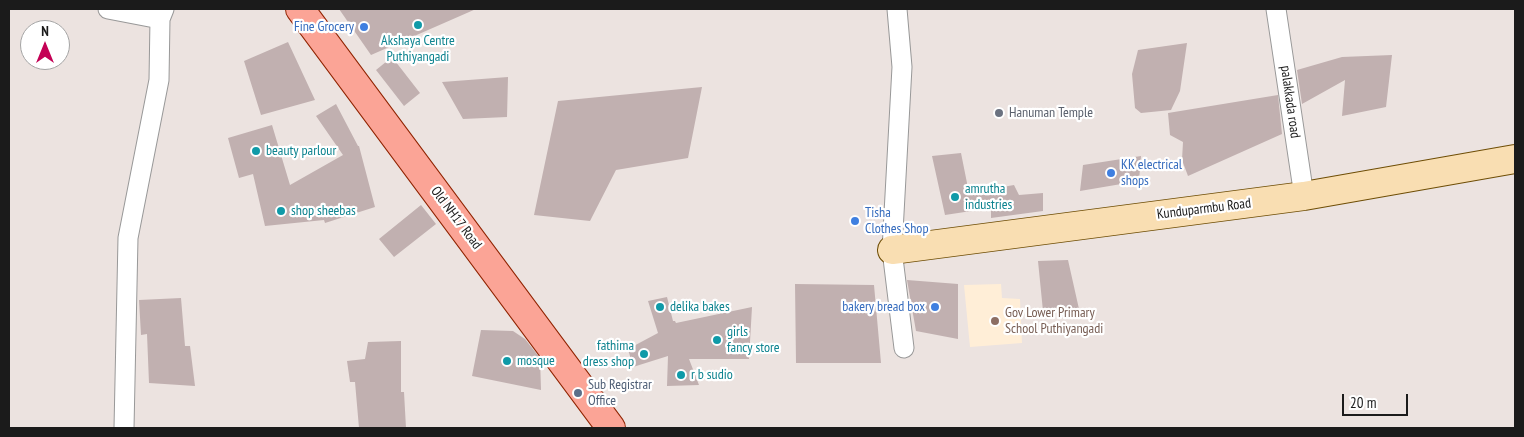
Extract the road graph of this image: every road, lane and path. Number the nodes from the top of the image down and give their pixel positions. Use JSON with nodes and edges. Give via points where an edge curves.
{"nodes":[{"id":1,"x":108,"y":9,"type":"edge"},
{"id":2,"x":300,"y":9,"type":"edge"},
{"id":3,"x":897,"y":9,"type":"edge"},
{"id":4,"x":1276,"y":9,"type":"edge"},
{"id":5,"x":162,"y":14,"type":"edge"},
{"id":6,"x":1515,"y":159,"type":"edge"},
{"id":7,"x":1304,"y":196,"type":"junction"},
{"id":8,"x":892,"y":250,"type":"junction"},
{"id":9,"x":904,"y":348,"type":"dead end"},
{"id":10,"x":124,"y":428,"type":"edge"},
{"id":11,"x":611,"y":428,"type":"edge"}],
"edges":[{"from":1,"to":5,"type":"street"},
{"from":2,"to":11,"type":"main road","name":"Old NH17 Road"},
{"from":3,"to":8,"type":"street","via":[[902,67]]},
{"from":4,"to":7,"type":"street","name":"palakkada road"},
{"from":5,"to":10,"type":"street","via":[[159,80],[128,238]]},
{"from":6,"to":7,"type":"main road","name":"Kunduparmbu Road"},
{"from":7,"to":8,"type":"main road","name":"Kunduparmbu Road"},
{"from":8,"to":9,"type":"street"}]}
